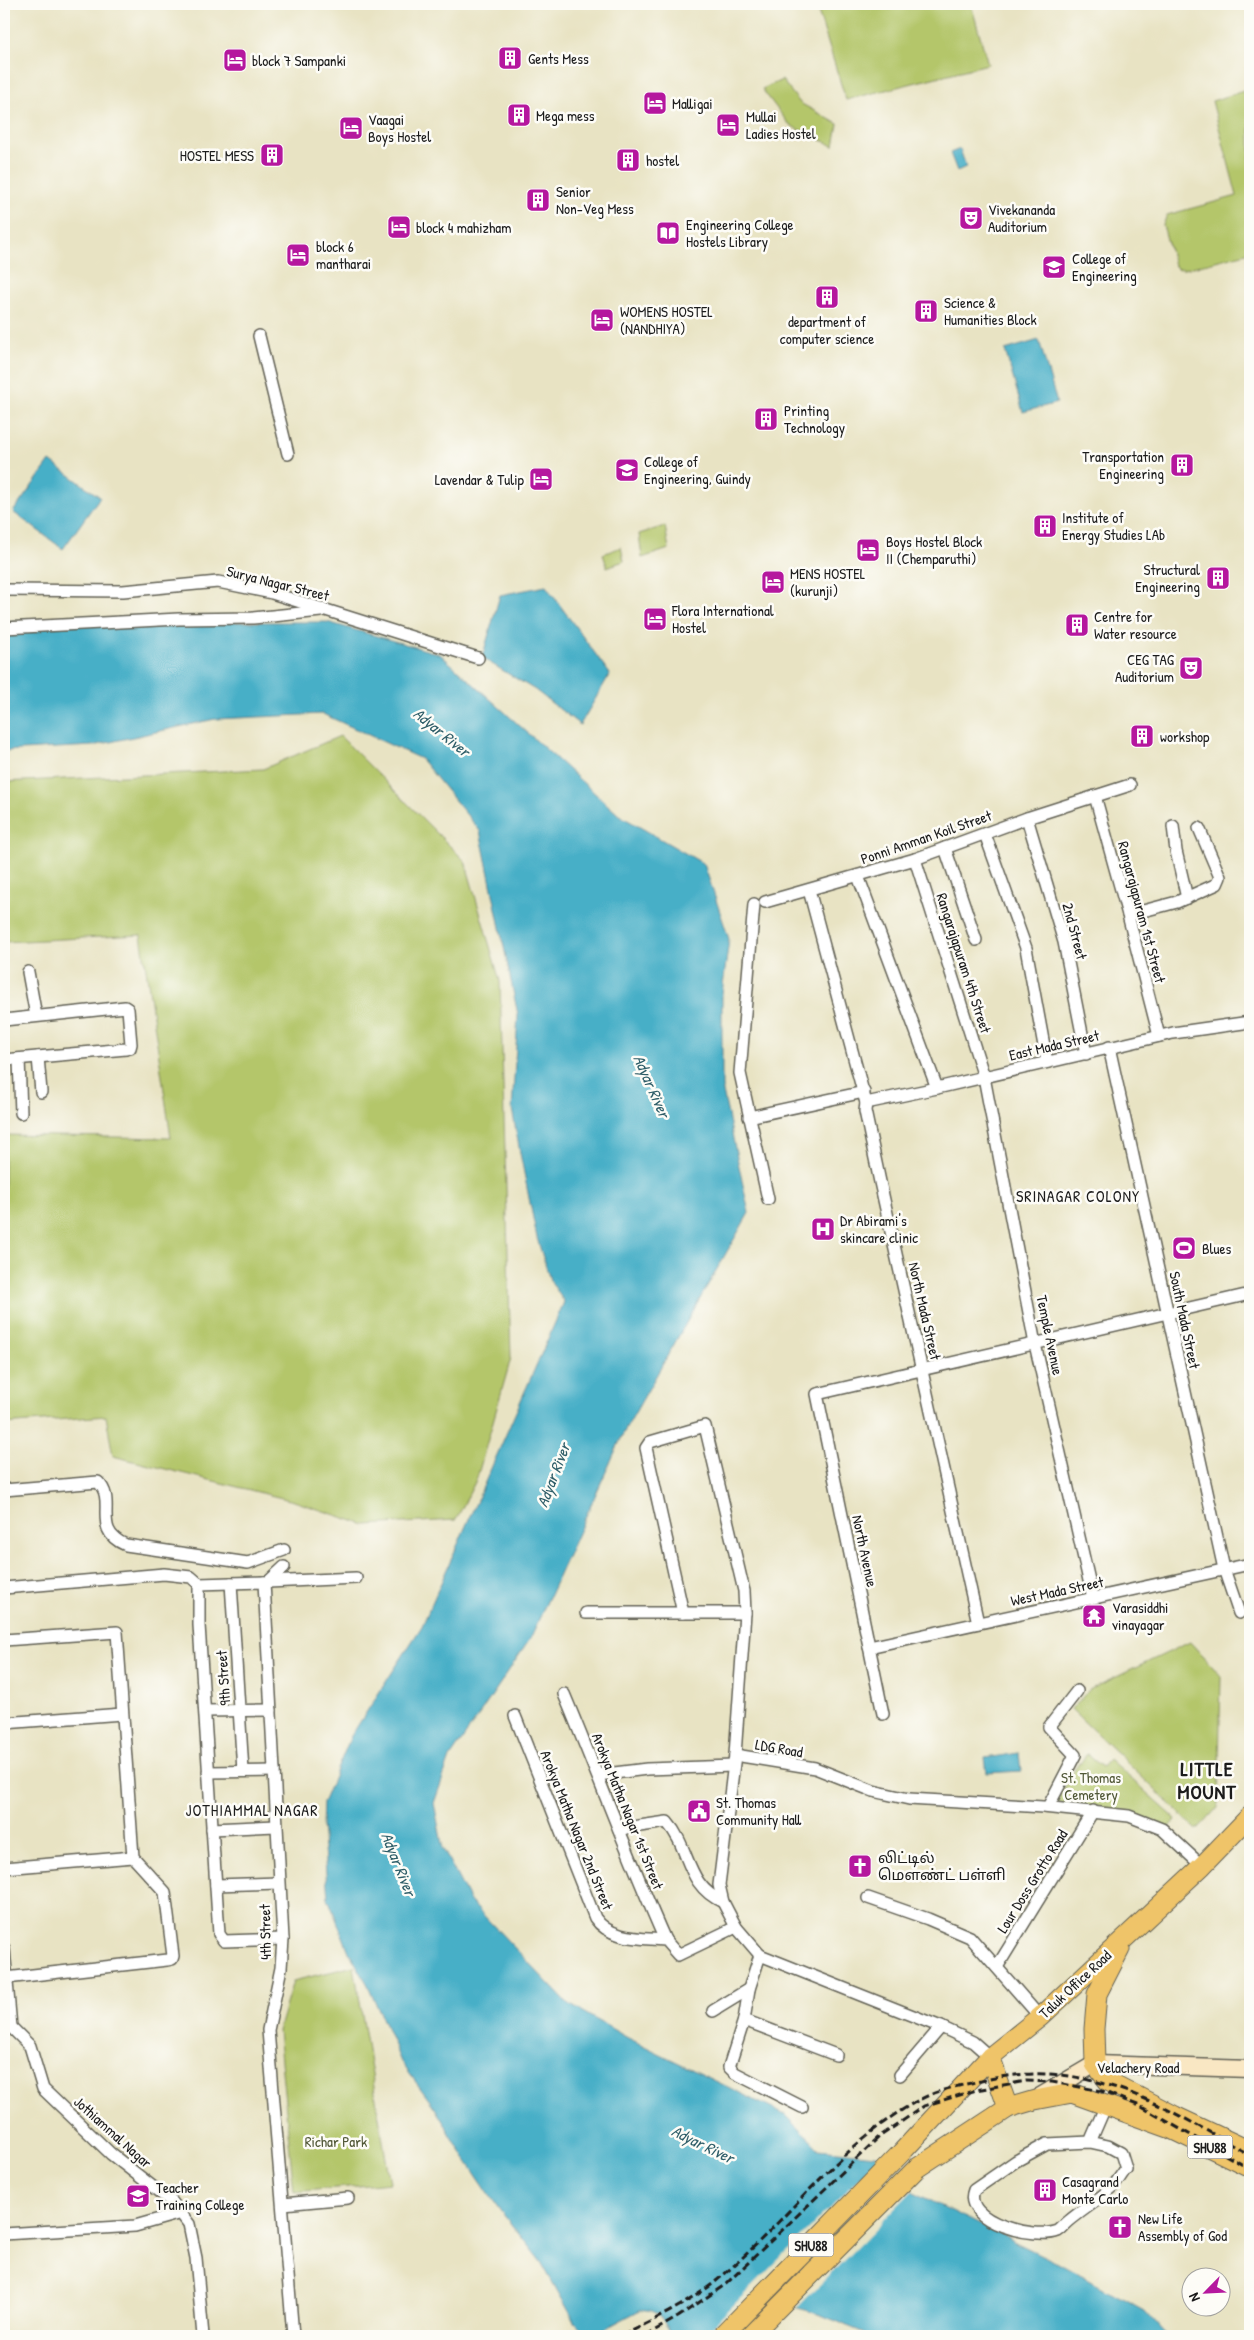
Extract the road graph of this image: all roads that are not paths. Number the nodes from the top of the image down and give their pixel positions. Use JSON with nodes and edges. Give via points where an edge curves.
{"nodes":[{"id":1,"x":259,"y":336,"type":"dead end"},
{"id":2,"x":288,"y":454,"type":"dead end"},
{"id":3,"x":4,"y":590,"type":"edge"},
{"id":4,"x":328,"y":611,"type":"junction"},
{"id":5,"x":4,"y":628,"type":"edge"},
{"id":6,"x":478,"y":658,"type":"dead end"},
{"id":7,"x":1130,"y":785,"type":"dead end"},
{"id":8,"x":1095,"y":796,"type":"junction"},
{"id":9,"x":1027,"y":818,"type":"junction"},
{"id":10,"x":1173,"y":826,"type":"dead end"},
{"id":11,"x":1199,"y":828,"type":"dead end"},
{"id":12,"x":985,"y":834,"type":"junction"},
{"id":13,"x":945,"y":848,"type":"junction"},
{"id":14,"x":915,"y":859,"type":"junction"},
{"id":15,"x":858,"y":876,"type":"junction"},
{"id":16,"x":809,"y":890,"type":"junction"},
{"id":17,"x":1187,"y":898,"type":"junction"},
{"id":18,"x":1128,"y":915,"type":"junction"},
{"id":19,"x":976,"y":940,"type":"dead end"},
{"id":20,"x":28,"y":972,"type":"dead end"},
{"id":21,"x":36,"y":1016,"type":"junction"},
{"id":22,"x":4,"y":1020,"type":"edge"},
{"id":23,"x":1250,"y":1022,"type":"edge"},
{"id":24,"x":1159,"y":1036,"type":"junction"},
{"id":25,"x":1109,"y":1048,"type":"junction"},
{"id":26,"x":1086,"y":1054,"type":"junction"},
{"id":27,"x":38,"y":1057,"type":"junction"},
{"id":28,"x":19,"y":1058,"type":"junction"},
{"id":29,"x":4,"y":1060,"type":"edge"},
{"id":30,"x":1047,"y":1062,"type":"junction"},
{"id":31,"x":984,"y":1077,"type":"junction"},
{"id":32,"x":937,"y":1088,"type":"junction"},
{"id":33,"x":41,"y":1092,"type":"dead end"},
{"id":34,"x":865,"y":1097,"type":"junction"},
{"id":35,"x":21,"y":1113,"type":"dead end"},
{"id":36,"x":749,"y":1117,"type":"junction"},
{"id":37,"x":768,"y":1199,"type":"dead end"},
{"id":38,"x":1250,"y":1294,"type":"edge"},
{"id":39,"x":1168,"y":1313,"type":"junction"},
{"id":40,"x":1035,"y":1344,"type":"junction"},
{"id":41,"x":923,"y":1370,"type":"junction"},
{"id":42,"x":4,"y":1490,"type":"edge"},
{"id":43,"x":284,"y":1550,"type":"dead end"},
{"id":44,"x":1250,"y":1564,"type":"edge"},
{"id":45,"x":284,"y":1567,"type":"dead end"},
{"id":46,"x":1224,"y":1569,"type":"junction"},
{"id":47,"x":356,"y":1578,"type":"dead end"},
{"id":48,"x":266,"y":1582,"type":"junction"},
{"id":49,"x":232,"y":1583,"type":"junction"},
{"id":50,"x":199,"y":1584,"type":"junction"},
{"id":51,"x":4,"y":1588,"type":"edge"},
{"id":52,"x":1093,"y":1598,"type":"junction"},
{"id":53,"x":683,"y":1613,"type":"junction"},
{"id":54,"x":744,"y":1613,"type":"junction"},
{"id":55,"x":1239,"y":1613,"type":"dead end"},
{"id":56,"x":586,"y":1614,"type":"dead end"},
{"id":57,"x":978,"y":1623,"type":"junction"},
{"id":58,"x":4,"y":1640,"type":"edge"},
{"id":59,"x":869,"y":1647,"type":"junction"},
{"id":60,"x":1077,"y":1691,"type":"dead end"},
{"id":61,"x":564,"y":1694,"type":"dead end"},
{"id":62,"x":270,"y":1710,"type":"junction"},
{"id":63,"x":205,"y":1711,"type":"junction"},
{"id":64,"x":240,"y":1711,"type":"junction"},
{"id":65,"x":122,"y":1714,"type":"junction"},
{"id":66,"x":883,"y":1714,"type":"dead end"},
{"id":67,"x":515,"y":1716,"type":"dead end"},
{"id":68,"x":4,"y":1723,"type":"edge"},
{"id":69,"x":734,"y":1760,"type":"junction"},
{"id":70,"x":274,"y":1771,"type":"junction"},
{"id":71,"x":208,"y":1772,"type":"junction"},
{"id":72,"x":243,"y":1772,"type":"junction"},
{"id":73,"x":598,"y":1775,"type":"junction"},
{"id":74,"x":1048,"y":1807,"type":"junction"},
{"id":75,"x":1093,"y":1811,"type":"junction"},
{"id":76,"x":1248,"y":1822,"type":"edge"},
{"id":77,"x":276,"y":1826,"type":"junction"},
{"id":78,"x":212,"y":1829,"type":"junction"},
{"id":79,"x":619,"y":1829,"type":"junction"},
{"id":80,"x":133,"y":1857,"type":"junction"},
{"id":81,"x":1202,"y":1866,"type":"junction"},
{"id":82,"x":4,"y":1868,"type":"edge"},
{"id":83,"x":279,"y":1883,"type":"junction"},
{"id":84,"x":216,"y":1884,"type":"junction"},
{"id":85,"x":868,"y":1898,"type":"dead end"},
{"id":86,"x":723,"y":1902,"type":"junction"},
{"id":87,"x":736,"y":1927,"type":"junction"},
{"id":88,"x":1126,"y":1937,"type":"junction"},
{"id":89,"x":283,"y":1939,"type":"junction"},
{"id":90,"x":665,"y":1940,"type":"junction"},
{"id":91,"x":4,"y":1948,"type":"edge"},
{"id":92,"x":760,"y":1955,"type":"junction"},
{"id":93,"x":997,"y":1967,"type":"junction"},
{"id":94,"x":6,"y":1978,"type":"junction"},
{"id":95,"x":749,"y":1988,"type":"junction"},
{"id":96,"x":713,"y":2011,"type":"dead end"},
{"id":97,"x":1040,"y":2017,"type":"junction"},
{"id":98,"x":744,"y":2020,"type":"junction"},
{"id":99,"x":941,"y":2027,"type":"junction"},
{"id":100,"x":836,"y":2056,"type":"dead end"},
{"id":101,"x":990,"y":2057,"type":"junction"},
{"id":102,"x":1095,"y":2064,"type":"junction"},
{"id":103,"x":1250,"y":2069,"type":"edge"},
{"id":104,"x":900,"y":2075,"type":"dead end"},
{"id":105,"x":1035,"y":2100,"type":"junction"},
{"id":106,"x":1106,"y":2105,"type":"junction"},
{"id":107,"x":802,"y":2107,"type":"dead end"},
{"id":108,"x":1008,"y":2108,"type":"junction"},
{"id":109,"x":1090,"y":2142,"type":"junction"},
{"id":110,"x":1250,"y":2151,"type":"edge"},
{"id":111,"x":1250,"y":2167,"type":"edge"},
{"id":112,"x":348,"y":2198,"type":"dead end"},
{"id":113,"x":283,"y":2204,"type":"junction"},
{"id":114,"x":181,"y":2213,"type":"junction"},
{"id":115,"x":4,"y":2234,"type":"edge"},
{"id":116,"x":202,"y":2336,"type":"edge"},
{"id":117,"x":293,"y":2336,"type":"edge"},
{"id":118,"x":722,"y":2336,"type":"edge"},
{"id":119,"x":750,"y":2336,"type":"edge"}],
"edges":[{"from":1,"to":2,"type":"street"},
{"from":3,"to":4,"type":"street","name":"Surya Nagar Street","via":[[123,591],[218,582],[272,593]]},
{"from":4,"to":5,"type":"street","via":[[253,618]]},
{"from":4,"to":6,"type":"street","name":"Surya Nagar Street"},
{"from":7,"to":8,"type":"street","name":"Ponni Amman Koil Street"},
{"from":8,"to":9,"type":"street","name":"Ponni Amman Koil Street"},
{"from":8,"to":18,"type":"street","name":"Rangarajapuram 1st Street"},
{"from":9,"to":12,"type":"street","name":"Ponni Amman Koil Street"},
{"from":9,"to":26,"type":"street","name":"2nd Street","via":[[1064,942]]},
{"from":10,"to":17,"type":"street"},
{"from":11,"to":17,"type":"street","via":[[1220,881]]},
{"from":12,"to":13,"type":"street","name":"Ponni Amman Koil Street"},
{"from":12,"to":30,"type":"street","via":[[1026,948]]},
{"from":13,"to":14,"type":"street","name":"Ponni Amman Koil Street"},
{"from":13,"to":19,"type":"street"},
{"from":14,"to":15,"type":"street","name":"Ponni Amman Koil Street"},
{"from":14,"to":31,"type":"street","name":"Rangarajapuram 4th Street"},
{"from":15,"to":16,"type":"street","name":"Ponni Amman Koil Street"},
{"from":15,"to":32,"type":"street"},
{"from":16,"to":34,"type":"street","name":"North Mada Street"},
{"from":16,"to":36,"type":"street","name":"Ponni Amman Koil Street","via":[[760,903],[740,1074]]},
{"from":17,"to":18,"type":"street"},
{"from":18,"to":24,"type":"street","name":"Rangarajapuram 1st Street"},
{"from":20,"to":21,"type":"street"},
{"from":21,"to":22,"type":"street"},
{"from":21,"to":27,"type":"street","via":[[125,1007],[128,1009],[132,1044],[126,1049]]},
{"from":23,"to":24,"type":"street","name":"East Mada Street"},
{"from":24,"to":25,"type":"street","name":"East Mada Street"},
{"from":25,"to":26,"type":"street","name":"East Mada Street"},
{"from":25,"to":39,"type":"street","name":"South Mada Street"},
{"from":26,"to":30,"type":"street","name":"East Mada Street"},
{"from":27,"to":28,"type":"street"},
{"from":27,"to":33,"type":"street"},
{"from":28,"to":29,"type":"street"},
{"from":28,"to":35,"type":"street"},
{"from":30,"to":31,"type":"street","name":"East Mada Street"},
{"from":31,"to":32,"type":"street","name":"East Mada Street"},
{"from":31,"to":40,"type":"street","name":"Temple Avenue"},
{"from":32,"to":34,"type":"street","name":"East Mada Street"},
{"from":34,"to":36,"type":"street","name":"East Mada Street"},
{"from":34,"to":41,"type":"street","name":"North Mada Street","via":[[880,1182]]},
{"from":36,"to":37,"type":"street","name":"Ponni Amman Koil Street"},
{"from":38,"to":39,"type":"street"},
{"from":39,"to":40,"type":"street"},
{"from":39,"to":46,"type":"street","name":"South Mada Street"},
{"from":40,"to":41,"type":"street"},
{"from":40,"to":52,"type":"street","name":"Temple Avenue"},
{"from":41,"to":57,"type":"street","name":"North Mada Street"},
{"from":41,"to":59,"type":"street","name":"North Avenue","via":[[817,1394]]},
{"from":42,"to":43,"type":"street","via":[[98,1482],[105,1498],[108,1532],[114,1540],[126,1545],[248,1563]]},
{"from":44,"to":46,"type":"street","name":"West Mada Street"},
{"from":45,"to":48,"type":"street"},
{"from":46,"to":52,"type":"street","name":"West Mada Street"},
{"from":46,"to":55,"type":"street","name":"South Mada Street"},
{"from":47,"to":48,"type":"street"},
{"from":48,"to":49,"type":"street"},
{"from":48,"to":62,"type":"street","name":"4th Street"},
{"from":49,"to":50,"type":"street"},
{"from":49,"to":64,"type":"street","name":"9th Street"},
{"from":50,"to":51,"type":"street","via":[[191,1577],[164,1574]]},
{"from":50,"to":63,"type":"street"},
{"from":52,"to":57,"type":"street","name":"West Mada Street"},
{"from":53,"to":54,"type":"street"},
{"from":53,"to":54,"type":"street","via":[[646,1448],[650,1442],[705,1426],[744,1591]]},
{"from":53,"to":56,"type":"street"},
{"from":54,"to":69,"type":"street"},
{"from":57,"to":59,"type":"street","name":"West Mada Street"},
{"from":58,"to":65,"type":"street","via":[[117,1632]]},
{"from":59,"to":66,"type":"street","name":"North Avenue"},
{"from":60,"to":74,"type":"street","via":[[1049,1727],[1075,1755]]},
{"from":61,"to":73,"type":"street","name":"Arokya Matha Nagar 1st Street"},
{"from":62,"to":64,"type":"street"},
{"from":62,"to":70,"type":"street","name":"4th Street"},
{"from":63,"to":64,"type":"street"},
{"from":63,"to":71,"type":"street"},
{"from":64,"to":72,"type":"street","name":"9th Street"},
{"from":65,"to":68,"type":"street"},
{"from":65,"to":80,"type":"street"},
{"from":67,"to":90,"type":"street","name":"Arokya Matha Nagar 2nd Street","via":[[600,1926],[616,1934]]},
{"from":69,"to":73,"type":"street","name":"LDG Road"},
{"from":69,"to":74,"type":"street","name":"LDG Road","via":[[815,1768],[874,1791],[909,1799]]},
{"from":69,"to":86,"type":"street","via":[[718,1885]]},
{"from":70,"to":72,"type":"street"},
{"from":70,"to":77,"type":"street","name":"4th Street"},
{"from":71,"to":72,"type":"street"},
{"from":71,"to":78,"type":"street"},
{"from":73,"to":79,"type":"street","name":"Arokya Matha Nagar 1st Street"},
{"from":74,"to":75,"type":"street","name":"LDG Road"},
{"from":75,"to":81,"type":"street","name":"LDG Road","via":[[1130,1816],[1162,1830]]},
{"from":75,"to":93,"type":"street","name":"Lour Doss Grotto Road"},
{"from":76,"to":81,"type":"main road","name":"Taluk Office Road"},
{"from":77,"to":78,"type":"street"},
{"from":77,"to":83,"type":"street","name":"4th Street"},
{"from":78,"to":84,"type":"street"},
{"from":79,"to":86,"type":"street","via":[[667,1822],[698,1884],[711,1897]]},
{"from":79,"to":90,"type":"street","name":"Arokya Matha Nagar 1st Street"},
{"from":80,"to":82,"type":"street"},
{"from":80,"to":94,"type":"street","via":[[164,1892],[173,1958]]},
{"from":81,"to":88,"type":"main road","name":"Taluk Office Road"},
{"from":83,"to":84,"type":"street"},
{"from":83,"to":89,"type":"street","name":"4th Street"},
{"from":84,"to":89,"type":"street","via":[[222,1940]]},
{"from":85,"to":93,"type":"street","via":[[970,1937]]},
{"from":86,"to":87,"type":"street"},
{"from":87,"to":90,"type":"street","name":"Arokya Matha Nagar 2nd Street","via":[[678,1955]]},
{"from":87,"to":92,"type":"street"},
{"from":88,"to":97,"type":"main road","name":"Taluk Office Road"},
{"from":88,"to":102,"type":"main road","via":[[1097,1994]]},
{"from":89,"to":113,"type":"street","name":"4th Street","via":[[281,1968],[268,2030]]},
{"from":91,"to":94,"type":"street","name":"Jothiammal Nagar"},
{"from":92,"to":95,"type":"street"},
{"from":92,"to":99,"type":"street"},
{"from":93,"to":97,"type":"street"},
{"from":94,"to":114,"type":"street","name":"Jothiammal Nagar","via":[[11,2027],[30,2046],[43,2089],[111,2154],[172,2202]]},
{"from":95,"to":96,"type":"street"},
{"from":95,"to":98,"type":"street"},
{"from":97,"to":101,"type":"main road","name":"Taluk Office Road"},
{"from":98,"to":100,"type":"street"},
{"from":98,"to":107,"type":"street","via":[[729,2063],[730,2070]]},
{"from":99,"to":101,"type":"street","via":[[973,2042]]},
{"from":99,"to":104,"type":"street"},
{"from":101,"to":108,"type":"main road"},
{"from":101,"to":118,"type":"main road","name":"Taluk Office Road","number":"SHU88"},
{"from":102,"to":103,"type":"main road","name":"Velachery Road"},
{"from":102,"to":105,"type":"main road","name":"Velachery Road"},
{"from":102,"to":110,"type":"main road","number":"SHU88","via":[[1108,2081]]},
{"from":105,"to":106,"type":"main road","number":"SHU88","via":[[1072,2093]]},
{"from":105,"to":108,"type":"main road","number":"SHU88"},
{"from":106,"to":109,"type":"street"},
{"from":106,"to":111,"type":"main road","number":"SHU88","via":[[1169,2128]]},
{"from":108,"to":119,"type":"main road","number":"SHU88","via":[[917,2168]]},
{"from":109,"to":109,"type":"street","via":[[1121,2153],[1126,2169],[1110,2190],[1059,2230],[1043,2234],[1016,2231],[986,2219],[974,2203],[974,2190],[1047,2144]]},
{"from":112,"to":113,"type":"street"},
{"from":113,"to":117,"type":"street","name":"4th Street"},
{"from":114,"to":115,"type":"street","via":[[135,2226]]},
{"from":114,"to":116,"type":"street","name":"Jothiammal Nagar","via":[[189,2224],[196,2258]]}]}
